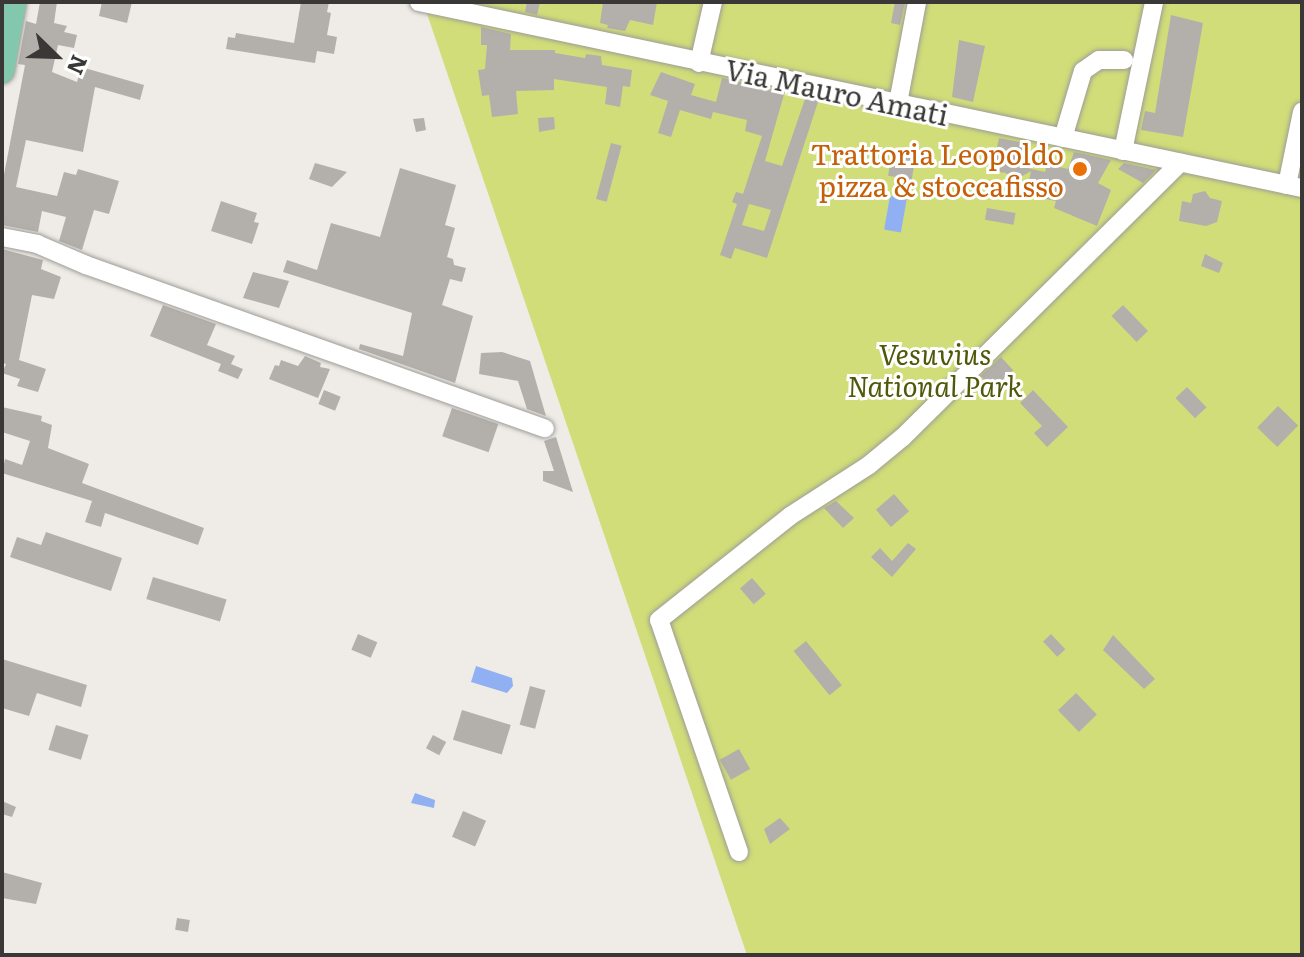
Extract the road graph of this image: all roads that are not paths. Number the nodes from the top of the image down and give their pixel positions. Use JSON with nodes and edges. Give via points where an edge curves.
{"nodes":[{"id":1,"x":419,"y":2,"type":"edge"},
{"id":2,"x":713,"y":2,"type":"edge"},
{"id":3,"x":917,"y":2,"type":"edge"},
{"id":4,"x":1154,"y":2,"type":"edge"},
{"id":5,"x":15,"y":4,"type":"edge"},
{"id":6,"x":1124,"y":60,"type":"dead end"},
{"id":7,"x":699,"y":63,"type":"junction"},
{"id":8,"x":2,"y":71,"type":"edge"},
{"id":9,"x":898,"y":103,"type":"junction"},
{"id":10,"x":1302,"y":112,"type":"edge"},
{"id":11,"x":1063,"y":138,"type":"junction"},
{"id":12,"x":1123,"y":151,"type":"junction"},
{"id":13,"x":1180,"y":163,"type":"junction"},
{"id":14,"x":1295,"y":187,"type":"edge"},
{"id":15,"x":2,"y":237,"type":"edge"},
{"id":16,"x":545,"y":428,"type":"dead end"},
{"id":17,"x":739,"y":852,"type":"dead end"}],
"edges":[{"from":1,"to":7,"type":"street","name":"Via Mauro Amati"},
{"from":2,"to":7,"type":"street"},
{"from":3,"to":9,"type":"street"},
{"from":4,"to":12,"type":"street"},
{"from":5,"to":8,"type":"main road"},
{"from":6,"to":11,"type":"street","via":[[1099,60],[1083,71]]},
{"from":7,"to":9,"type":"street","name":"Via Mauro Amati"},
{"from":9,"to":11,"type":"street","name":"Via Mauro Amati"},
{"from":10,"to":14,"type":"street"},
{"from":11,"to":12,"type":"street","name":"Via Mauro Amati"},
{"from":12,"to":13,"type":"street","name":"Via Mauro Amati"},
{"from":13,"to":14,"type":"street","name":"Via Mauro Amati"},
{"from":13,"to":17,"type":"street","via":[[903,437],[790,516],[659,620]]},
{"from":15,"to":16,"type":"street","via":[[37,244]]}]}
